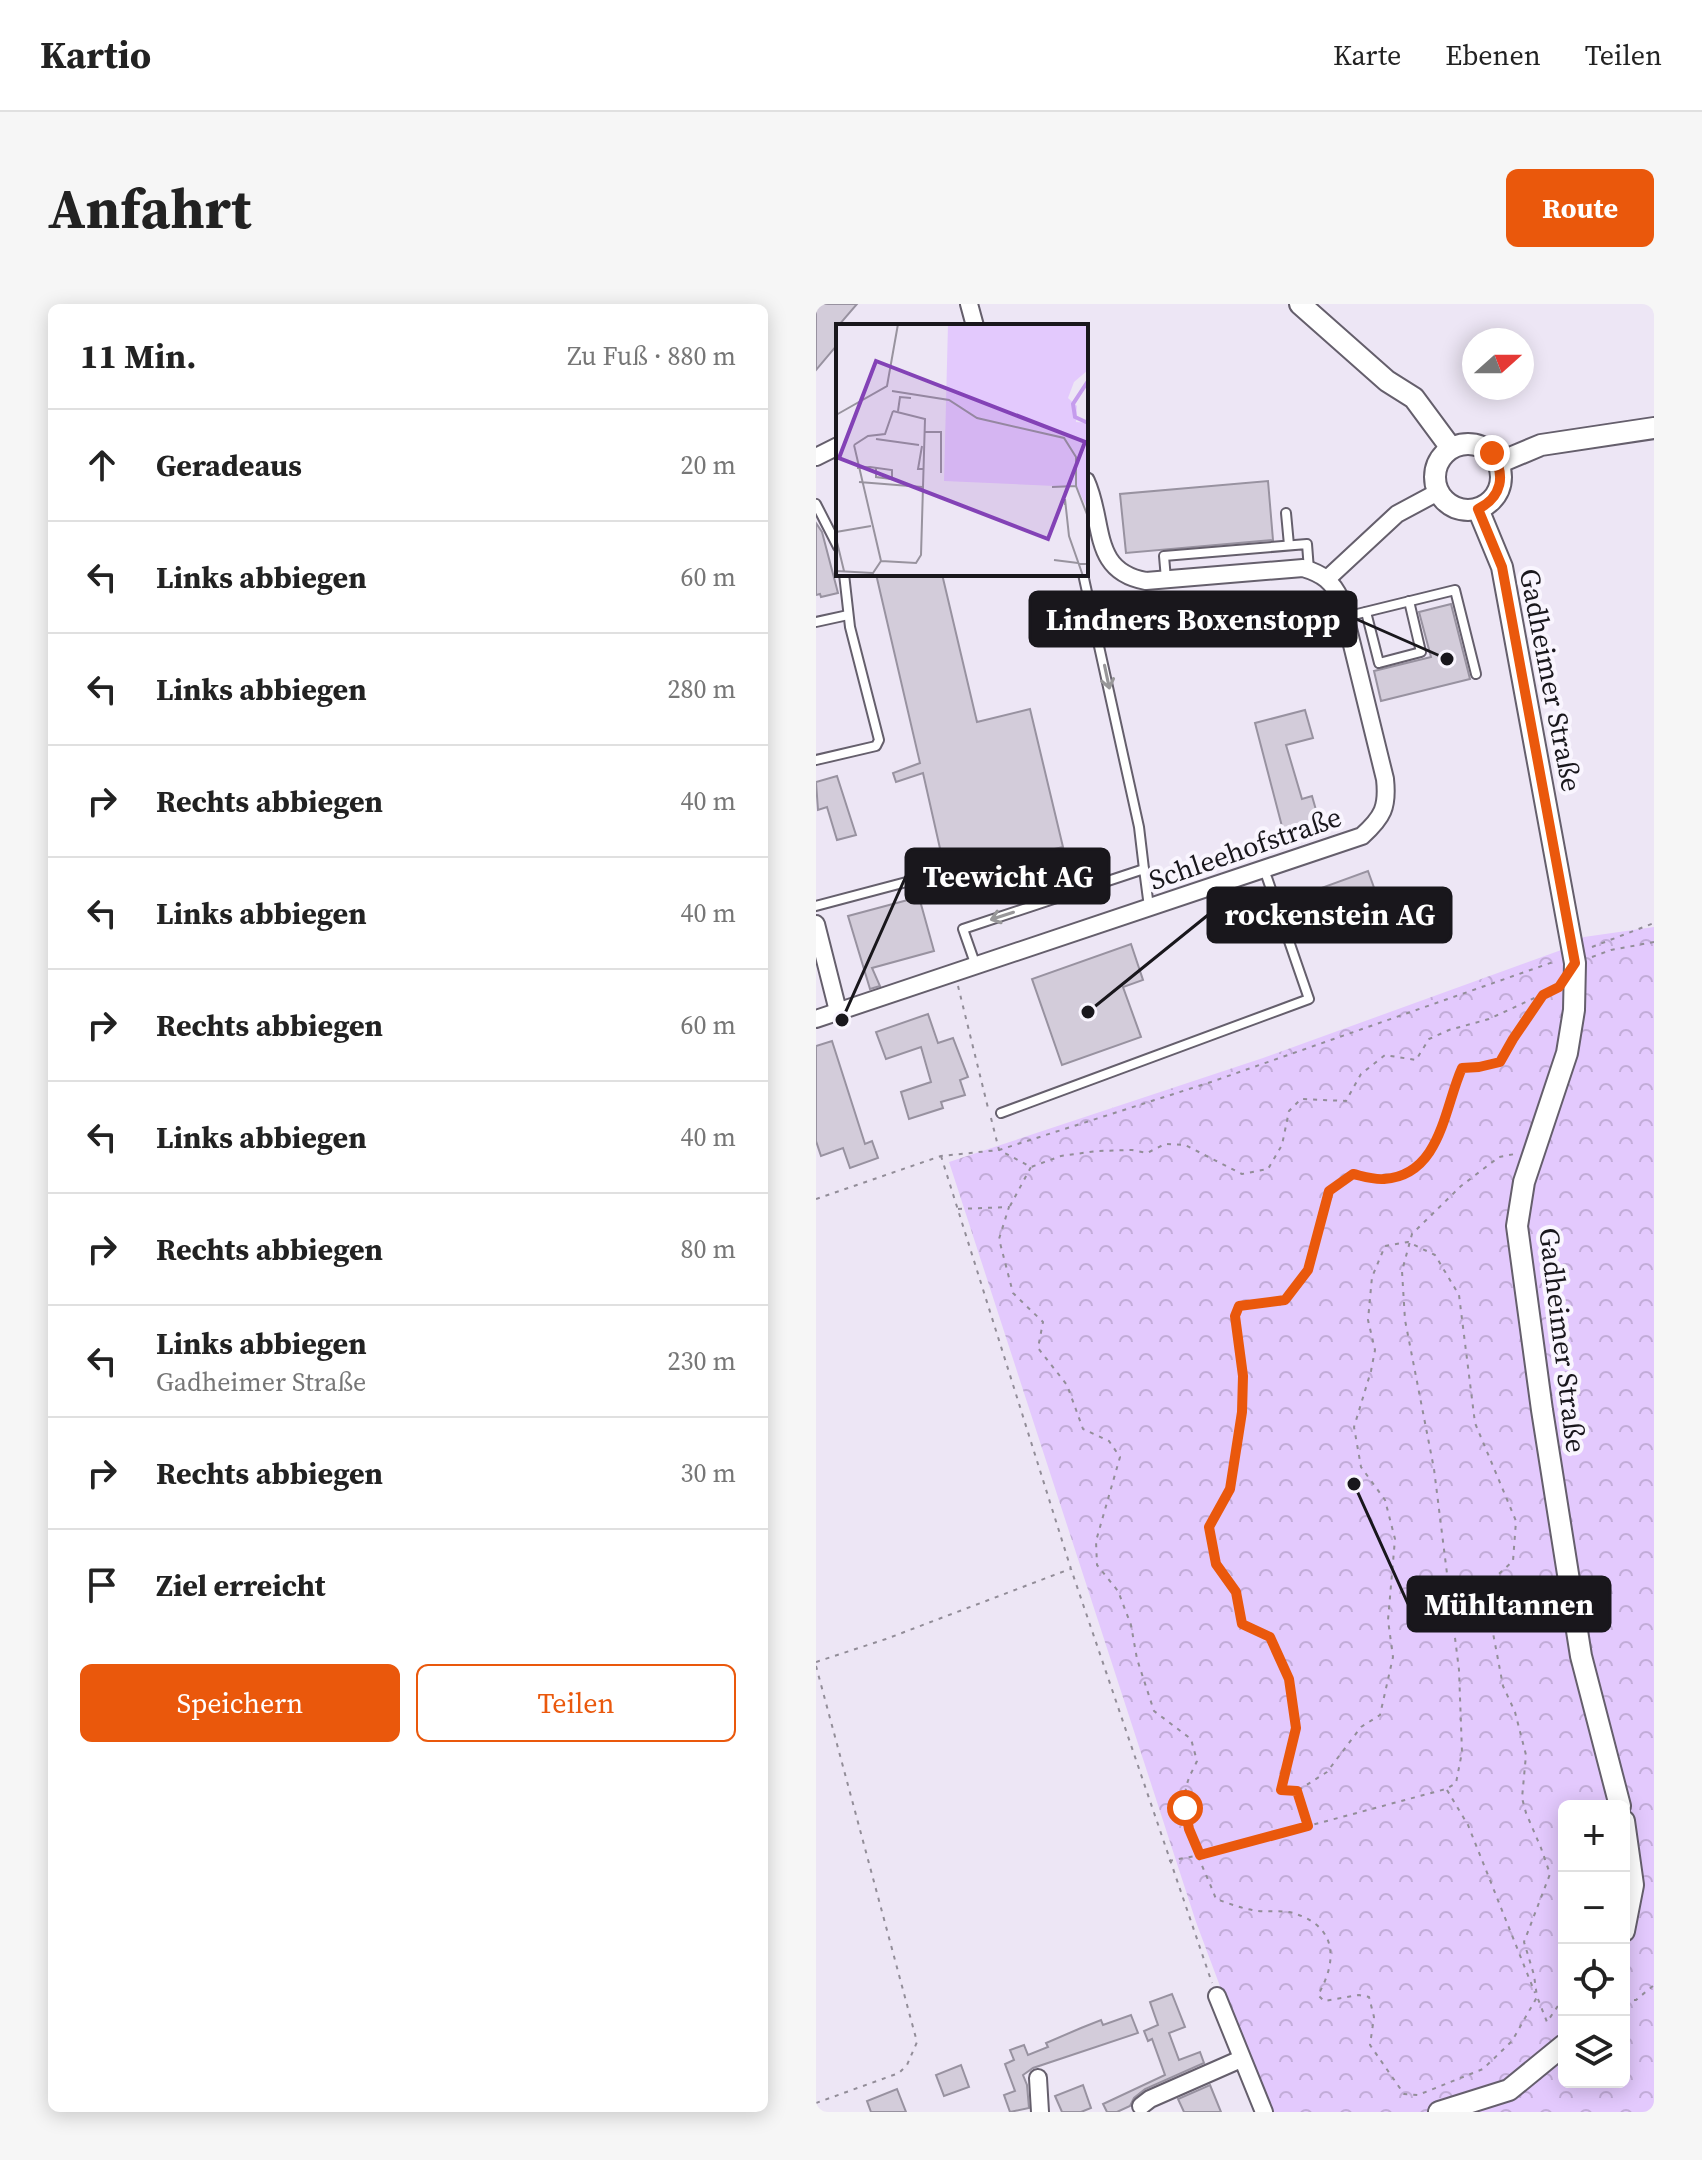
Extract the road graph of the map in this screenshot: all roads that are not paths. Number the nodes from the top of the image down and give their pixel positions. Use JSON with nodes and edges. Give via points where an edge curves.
{"nodes":[{"id":1,"x":969,"y":304,"type":"edge"},
{"id":2,"x":1300,"y":304,"type":"edge"},
{"id":3,"x":974,"y":324,"type":"edge"},
{"id":4,"x":1654,"y":428,"type":"edge"},
{"id":5,"x":836,"y":447,"type":"edge"},
{"id":6,"x":1451,"y":448,"type":"junction"},
{"id":7,"x":816,"y":457,"type":"edge"},
{"id":8,"x":1498,"y":463,"type":"junction"},
{"id":9,"x":1088,"y":488,"type":"edge"},
{"id":10,"x":1438,"y":492,"type":"junction"},
{"id":11,"x":816,"y":504,"type":"edge"},
{"id":12,"x":1478,"y":509,"type":"junction"},
{"id":13,"x":1286,"y":513,"type":"dead end"},
{"id":14,"x":836,"y":543,"type":"edge"},
{"id":15,"x":1289,"y":545,"type":"junction"},
{"id":16,"x":1309,"y":570,"type":"junction"},
{"id":17,"x":844,"y":576,"type":"edge"},
{"id":18,"x":1083,"y":576,"type":"edge"},
{"id":19,"x":1327,"y":579,"type":"junction"},
{"id":20,"x":1166,"y":580,"type":"junction"},
{"id":21,"x":1409,"y":601,"type":"junction"},
{"id":22,"x":1366,"y":612,"type":"junction"},
{"id":23,"x":848,"y":615,"type":"junction"},
{"id":24,"x":1345,"y":617,"type":"junction"},
{"id":25,"x":816,"y":622,"type":"edge"},
{"id":26,"x":1476,"y":674,"type":"dead end"},
{"id":27,"x":816,"y":760,"type":"edge"},
{"id":28,"x":1144,"y":869,"type":"junction"},
{"id":29,"x":1264,"y":869,"type":"junction"},
{"id":30,"x":914,"y":880,"type":"dead end"},
{"id":31,"x":816,"y":906,"type":"edge"},
{"id":32,"x":1149,"y":908,"type":"junction"},
{"id":33,"x":816,"y":924,"type":"edge"},
{"id":34,"x":976,"y":966,"type":"junction"},
{"id":35,"x":838,"y":1011,"type":"junction"},
{"id":36,"x":816,"y":1019,"type":"edge"},
{"id":37,"x":1001,"y":1113,"type":"dead end"},
{"id":38,"x":1618,"y":1800,"type":"edge"},
{"id":39,"x":1630,"y":1864,"type":"edge"},
{"id":40,"x":1630,"y":1900,"type":"edge"},
{"id":41,"x":1217,"y":1996,"type":"road end"},
{"id":42,"x":1558,"y":2050,"type":"edge"},
{"id":43,"x":1241,"y":2059,"type":"junction"},
{"id":44,"x":1038,"y":2078,"type":"dead end"},
{"id":45,"x":1140,"y":2110,"type":"edge"},
{"id":46,"x":1040,"y":2112,"type":"edge"},
{"id":47,"x":1264,"y":2112,"type":"edge"},
{"id":48,"x":1439,"y":2112,"type":"edge"}],
"edges":[{"from":1,"to":3,"type":"street"},
{"from":2,"to":6,"type":"street","via":[[1387,381],[1414,398]]},
{"from":4,"to":8,"type":"street","via":[[1541,445]]},
{"from":5,"to":7,"type":"street"},
{"from":6,"to":8,"type":"street","via":[[1472,444],[1492,453]]},
{"from":6,"to":10,"type":"street","via":[[1434,472]]},
{"from":8,"to":12,"type":"street","via":[[1498,490]]},
{"from":9,"to":20,"type":"street","via":[[1105,553],[1117,570],[1131,578]]},
{"from":10,"to":12,"type":"street","via":[[1459,509]]},
{"from":10,"to":19,"type":"street","via":[[1397,514]]},
{"from":11,"to":14,"type":"lane"},
{"from":12,"to":38,"type":"street","name":"Gadheimer Straße","via":[[1502,567],[1574,959],[1567,1053],[1524,1182],[1517,1226],[1581,1656]]},
{"from":13,"to":15,"type":"lane"},
{"from":15,"to":16,"type":"lane","via":[[1307,544]]},
{"from":15,"to":20,"type":"lane","via":[[1164,556]]},
{"from":16,"to":19,"type":"street"},
{"from":16,"to":20,"type":"street"},
{"from":17,"to":23,"type":"lane"},
{"from":18,"to":28,"type":"lane","one_way":true},
{"from":19,"to":24,"type":"street","name":"Schleehofstraße"},
{"from":21,"to":22,"type":"lane"},
{"from":21,"to":22,"type":"lane","via":[[1421,652],[1379,663]]},
{"from":21,"to":26,"type":"lane","via":[[1455,590]]},
{"from":22,"to":24,"type":"lane"},
{"from":23,"to":25,"type":"lane"},
{"from":23,"to":27,"type":"lane","via":[[879,740],[876,746]]},
{"from":24,"to":29,"type":"street","name":"Schleehofstraße","via":[[1387,799],[1379,821],[1362,836]]},
{"from":28,"to":32,"type":"lane"},
{"from":28,"to":34,"type":"lane","one_way":true,"via":[[963,929]]},
{"from":29,"to":32,"type":"street","name":"Schleehofstraße"},
{"from":29,"to":37,"type":"lane","via":[[1309,999]]},
{"from":30,"to":31,"type":"lane"},
{"from":32,"to":34,"type":"street","name":"Schleehofstraße"},
{"from":33,"to":35,"type":"street"},
{"from":34,"to":35,"type":"street","name":"Schleehofstraße"},
{"from":35,"to":36,"type":"street","name":"Schleehofstraße"},
{"from":39,"to":40,"type":"street"},
{"from":41,"to":43,"type":"street"},
{"from":42,"to":48,"type":"street","via":[[1509,2090]]},
{"from":43,"to":45,"type":"street","via":[[1150,2099]]},
{"from":43,"to":47,"type":"street"},
{"from":44,"to":46,"type":"street"}]}
